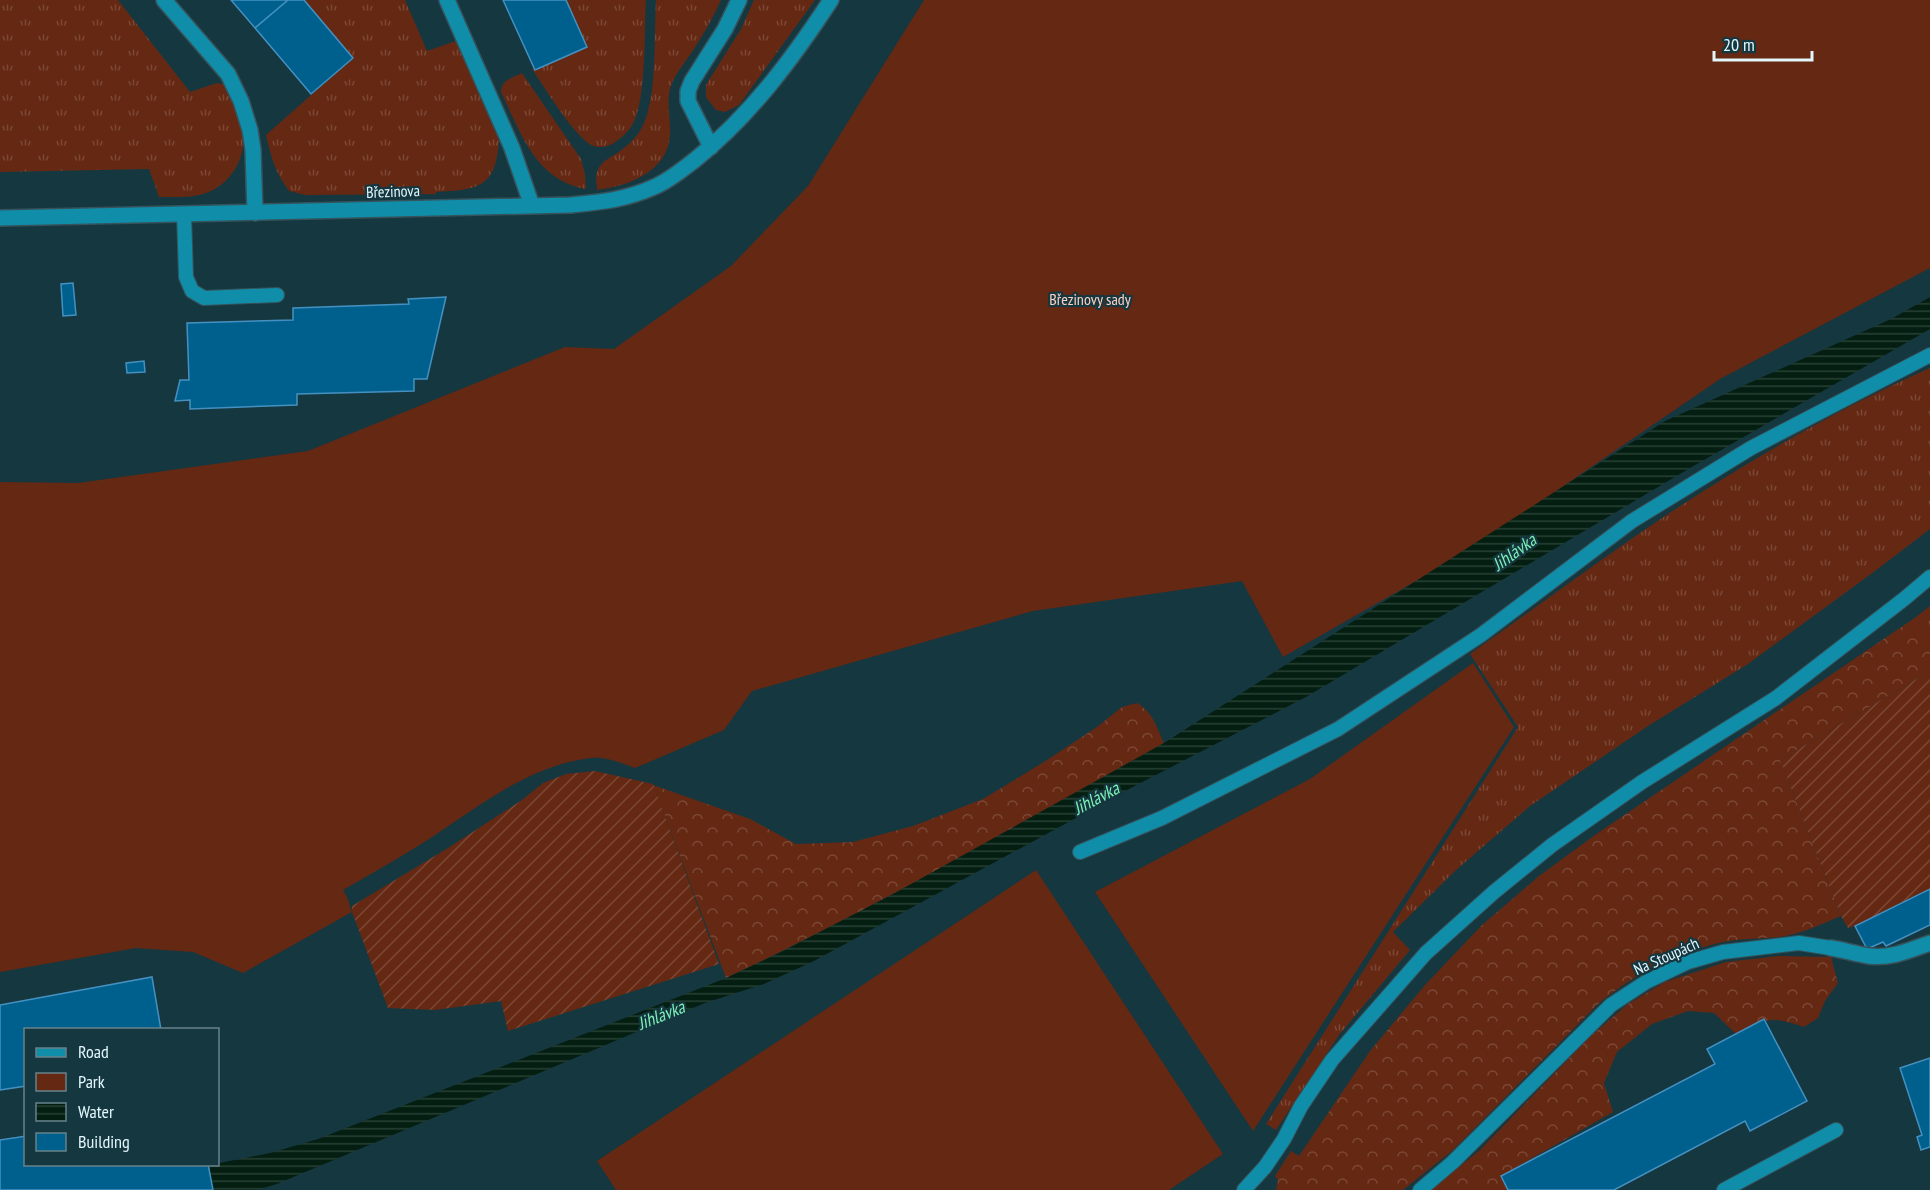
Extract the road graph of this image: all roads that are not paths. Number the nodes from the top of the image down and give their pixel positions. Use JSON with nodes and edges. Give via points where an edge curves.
{"nodes":[{"id":1,"x":164,"y":0,"type":"edge"},
{"id":2,"x":447,"y":0,"type":"edge"},
{"id":3,"x":739,"y":0,"type":"edge"},
{"id":4,"x":831,"y":0,"type":"edge"},
{"id":5,"x":711,"y":147,"type":"junction"},
{"id":6,"x":532,"y":206,"type":"junction"},
{"id":7,"x":255,"y":213,"type":"junction"},
{"id":8,"x":184,"y":214,"type":"junction"},
{"id":9,"x":0,"y":218,"type":"edge"},
{"id":10,"x":277,"y":296,"type":"dead end"},
{"id":11,"x":1930,"y":355,"type":"edge"},
{"id":12,"x":1930,"y":577,"type":"edge"},
{"id":13,"x":1080,"y":852,"type":"dead end"},
{"id":14,"x":1930,"y":943,"type":"edge"},
{"id":15,"x":1831,"y":948,"type":"joint"},
{"id":16,"x":1836,"y":1130,"type":"dead end"},
{"id":17,"x":1244,"y":1190,"type":"edge"},
{"id":18,"x":1420,"y":1190,"type":"edge"},
{"id":19,"x":1724,"y":1190,"type":"edge"}],
"edges":[{"from":1,"to":7,"type":"street","via":[[228,74],[241,101],[253,150]]},
{"from":2,"to":6,"type":"street","via":[[512,148]]},
{"from":3,"to":5,"type":"street","via":[[688,91],[688,101]]},
{"from":4,"to":5,"type":"street","name":"Březinova","via":[[756,103]]},
{"from":5,"to":6,"type":"street","name":"Březinova","via":[[665,182],[634,195],[615,201]]},
{"from":6,"to":7,"type":"street","name":"Březinova"},
{"from":7,"to":8,"type":"street","name":"Březinova"},
{"from":8,"to":9,"type":"street","name":"Březinova"},
{"from":8,"to":10,"type":"lane","via":[[186,277],[192,291],[204,298]]},
{"from":11,"to":13,"type":"lane","via":[[1751,448],[1632,521],[1481,635],[1338,729],[1162,818]]},
{"from":12,"to":17,"type":"lane","via":[[1776,698],[1642,782],[1552,845],[1468,915],[1426,953],[1332,1060],[1284,1139]]},
{"from":14,"to":15,"type":"street","name":"Na Stoupách","via":[[1885,957]]},
{"from":15,"to":18,"type":"lane","name":"Na Stoupách","via":[[1799,943],[1723,952],[1688,962],[1646,982],[1611,1005]]},
{"from":16,"to":19,"type":"lane"}]}
